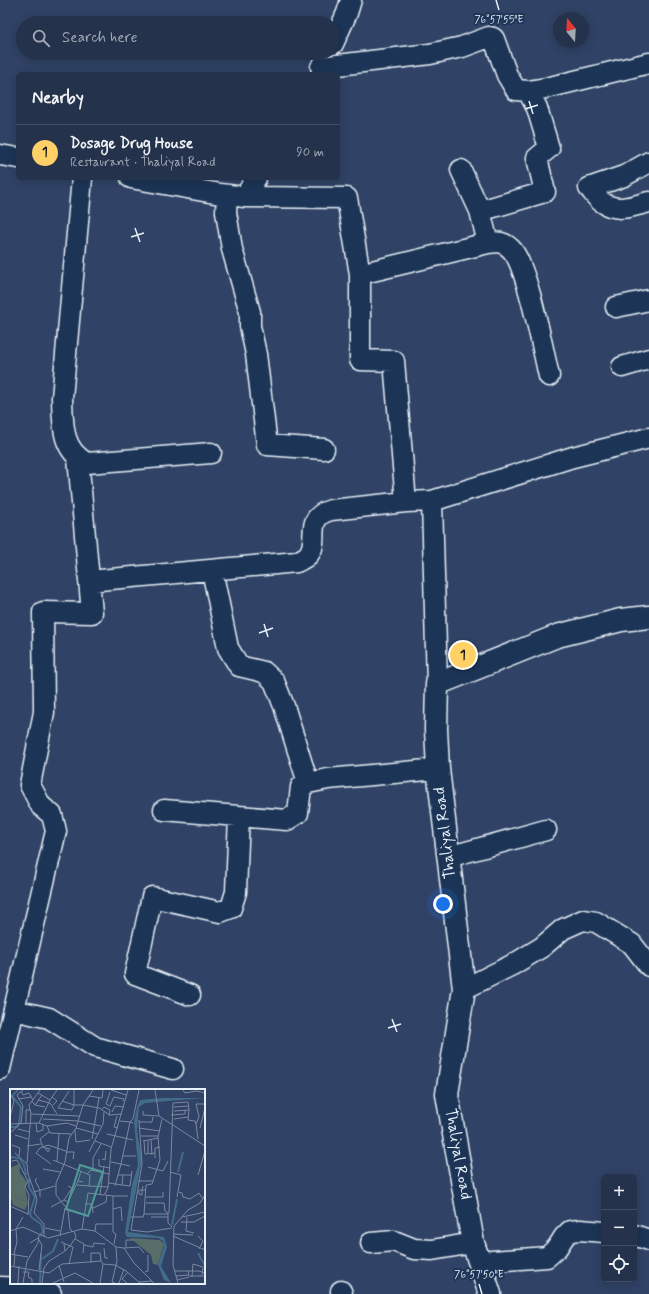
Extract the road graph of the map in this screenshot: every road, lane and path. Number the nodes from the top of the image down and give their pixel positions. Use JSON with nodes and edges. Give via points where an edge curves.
{"nodes":[{"id":1,"x":351,"y":0,"type":"edge"},
{"id":2,"x":340,"y":28,"type":"edge"},
{"id":3,"x":649,"y":63,"type":"edge"},
{"id":4,"x":322,"y":65,"type":"edge"},
{"id":5,"x":528,"y":91,"type":"junction"},
{"id":6,"x":0,"y":156,"type":"edge"},
{"id":7,"x":16,"y":158,"type":"edge"},
{"id":8,"x":649,"y":162,"type":"edge"},
{"id":9,"x":461,"y":170,"type":"dead end"},
{"id":10,"x":82,"y":180,"type":"edge"},
{"id":11,"x":143,"y":180,"type":"edge"},
{"id":12,"x":254,"y":180,"type":"edge"},
{"id":13,"x":236,"y":196,"type":"junction"},
{"id":14,"x":649,"y":202,"type":"edge"},
{"id":15,"x":480,"y":211,"type":"junction"},
{"id":16,"x":488,"y":243,"type":"junction"},
{"id":17,"x":360,"y":274,"type":"junction"},
{"id":18,"x":649,"y":300,"type":"edge"},
{"id":19,"x":616,"y":307,"type":"dead end"},
{"id":20,"x":649,"y":360,"type":"edge"},
{"id":21,"x":622,"y":367,"type":"dead end"},
{"id":22,"x":549,"y":376,"type":"dead end"},
{"id":23,"x":649,"y":438,"type":"edge"},
{"id":24,"x":324,"y":449,"type":"dead end"},
{"id":25,"x":211,"y":454,"type":"dead end"},
{"id":26,"x":78,"y":458,"type":"junction"},
{"id":27,"x":432,"y":501,"type":"junction"},
{"id":28,"x":406,"y":502,"type":"junction"},
{"id":29,"x":212,"y":570,"type":"junction"},
{"id":30,"x":89,"y":581,"type":"junction"},
{"id":31,"x":649,"y":617,"type":"edge"},
{"id":32,"x":437,"y":684,"type":"junction"},
{"id":33,"x":438,"y":769,"type":"junction"},
{"id":34,"x":308,"y":783,"type":"junction"},
{"id":35,"x":164,"y":810,"type":"dead end"},
{"id":36,"x":239,"y":816,"type":"junction"},
{"id":37,"x":546,"y":830,"type":"dead end"},
{"id":38,"x":448,"y":856,"type":"junction"},
{"id":39,"x":649,"y":966,"type":"edge"},
{"id":40,"x":464,"y":989,"type":"junction"},
{"id":41,"x":190,"y":996,"type":"dead end"},
{"id":42,"x":14,"y":1010,"type":"junction"},
{"id":43,"x":173,"y":1068,"type":"dead end"},
{"id":44,"x":0,"y":1069,"type":"edge"},
{"id":45,"x":601,"y":1232,"type":"edge"},
{"id":46,"x":637,"y":1236,"type":"edge"},
{"id":47,"x":649,"y":1240,"type":"edge"},
{"id":48,"x":371,"y":1243,"type":"dead end"},
{"id":49,"x":476,"y":1252,"type":"junction"},
{"id":50,"x":0,"y":1288,"type":"edge"},
{"id":51,"x":50,"y":1294,"type":"edge"},
{"id":52,"x":490,"y":1294,"type":"edge"}],
"edges":[{"from":1,"to":2,"type":"street"},
{"from":3,"to":5,"type":"street"},
{"from":4,"to":5,"type":"street","via":[[430,54],[462,47],[489,37],[493,38],[516,90]]},
{"from":5,"to":15,"type":"street","via":[[537,108],[549,148],[536,158],[545,192]]},
{"from":6,"to":7,"type":"street"},
{"from":8,"to":14,"type":"street","via":[[624,176],[589,188],[602,202],[616,209]]},
{"from":9,"to":15,"type":"street"},
{"from":10,"to":26,"type":"street","via":[[62,398],[63,429],[69,445]]},
{"from":11,"to":13,"type":"street"},
{"from":12,"to":13,"type":"street"},
{"from":13,"to":17,"type":"street","via":[[347,198]]},
{"from":13,"to":24,"type":"street","via":[[226,212],[232,249],[250,312],[267,445]]},
{"from":15,"to":16,"type":"street"},
{"from":16,"to":17,"type":"street"},
{"from":16,"to":22,"type":"street","via":[[501,242],[512,249],[518,259],[527,284]]},
{"from":17,"to":28,"type":"street","via":[[360,360],[394,361]]},
{"from":18,"to":19,"type":"street"},
{"from":20,"to":21,"type":"street"},
{"from":23,"to":27,"type":"street","via":[[573,457]]},
{"from":25,"to":26,"type":"street","via":[[87,463]]},
{"from":26,"to":30,"type":"street"},
{"from":27,"to":28,"type":"street"},
{"from":27,"to":32,"type":"street"},
{"from":28,"to":29,"type":"street","via":[[322,513],[315,521],[311,551],[307,557],[297,562]]},
{"from":29,"to":30,"type":"street"},
{"from":29,"to":34,"type":"street","via":[[228,648],[239,666],[264,672],[274,680]]},
{"from":30,"to":42,"type":"street","via":[[92,613],[43,612],[44,712],[30,785],[41,806],[52,815],[56,831]]},
{"from":31,"to":32,"type":"street","via":[[622,620],[557,636]]},
{"from":32,"to":33,"type":"street","name":"Thaliyal Road"},
{"from":33,"to":34,"type":"street"},
{"from":33,"to":38,"type":"street","name":"Thaliyal Road"},
{"from":34,"to":36,"type":"street","via":[[301,787],[298,813],[287,820]]},
{"from":35,"to":36,"type":"street"},
{"from":36,"to":41,"type":"street","via":[[236,892],[231,908],[220,912],[152,897],[135,974]]},
{"from":37,"to":38,"type":"street"},
{"from":38,"to":40,"type":"street","name":"Thaliyal Road"},
{"from":39,"to":40,"type":"street","via":[[632,944],[596,922],[583,920],[563,929],[542,947],[514,964]]},
{"from":40,"to":49,"type":"street","name":"Thaliyal Road","via":[[447,1094]]},
{"from":42,"to":43,"type":"street","via":[[49,1018],[95,1047]]},
{"from":42,"to":44,"type":"street"},
{"from":45,"to":49,"type":"street","via":[[570,1231],[547,1257]]},
{"from":46,"to":47,"type":"street"},
{"from":48,"to":49,"type":"street","via":[[394,1241],[414,1249]]},
{"from":49,"to":52,"type":"street","name":"Thaliyal Road"},
{"from":50,"to":51,"type":"street"}]}
